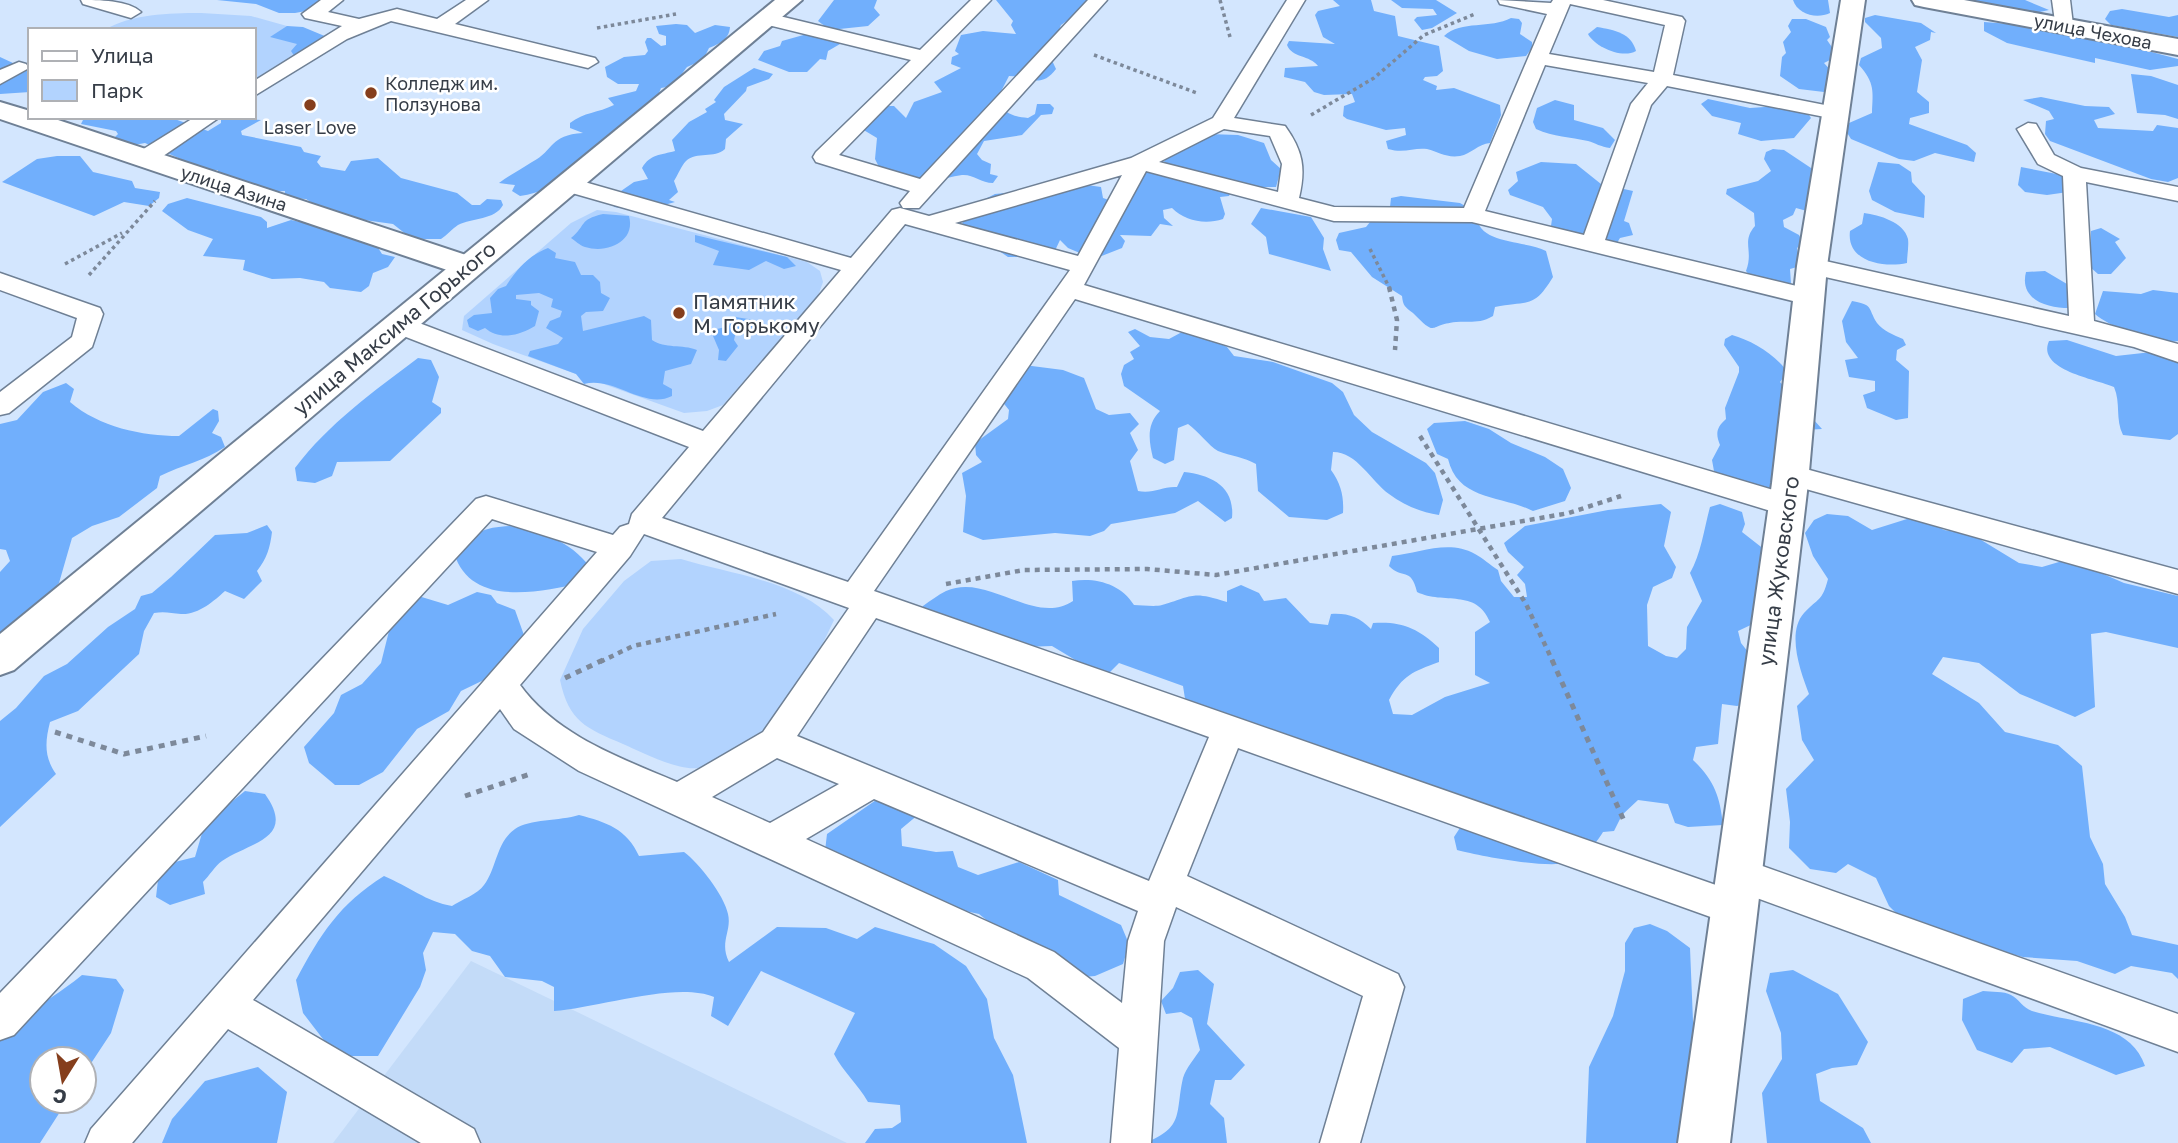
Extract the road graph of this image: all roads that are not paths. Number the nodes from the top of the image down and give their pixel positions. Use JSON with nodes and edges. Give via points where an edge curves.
{"nodes":[{"id":1,"x":90,"y":0,"type":"edge"},
{"id":2,"x":334,"y":0,"type":"edge"},
{"id":3,"x":479,"y":0,"type":"edge"},
{"id":4,"x":790,"y":0,"type":"edge"},
{"id":5,"x":982,"y":0,"type":"edge"},
{"id":6,"x":1098,"y":0,"type":"edge"},
{"id":7,"x":1296,"y":0,"type":"edge"},
{"id":8,"x":1507,"y":0,"type":"edge"},
{"id":9,"x":1853,"y":0,"type":"edge"},
{"id":10,"x":1924,"y":0,"type":"edge"},
{"id":11,"x":1565,"y":3,"type":"edge"},
{"id":12,"x":131,"y":12,"type":"dead end"},
{"id":13,"x":2062,"y":12,"type":"edge"},
{"id":14,"x":767,"y":19,"type":"junction"},
{"id":15,"x":361,"y":25,"type":"junction"},
{"id":16,"x":439,"y":26,"type":"junction"},
{"id":17,"x":2178,"y":47,"type":"edge"},
{"id":18,"x":925,"y":57,"type":"junction"},
{"id":19,"x":1537,"y":58,"type":"junction"},
{"id":20,"x":588,"y":62,"type":"dead end"},
{"id":21,"x":19,"y":68,"type":"dead end"},
{"id":22,"x":0,"y":78,"type":"edge"},
{"id":23,"x":1662,"y":79,"type":"junction"},
{"id":24,"x":256,"y":89,"type":"edge"},
{"id":25,"x":0,"y":110,"type":"edge"},
{"id":26,"x":1226,"y":113,"type":"junction"},
{"id":27,"x":1835,"y":113,"type":"junction"},
{"id":28,"x":207,"y":119,"type":"edge"},
{"id":29,"x":2028,"y":129,"type":"dead end"},
{"id":30,"x":145,"y":158,"type":"junction"},
{"id":31,"x":1139,"y":163,"type":"junction"},
{"id":32,"x":2074,"y":173,"type":"junction"},
{"id":33,"x":566,"y":184,"type":"junction"},
{"id":34,"x":925,"y":188,"type":"junction"},
{"id":35,"x":2178,"y":194,"type":"edge"},
{"id":36,"x":1287,"y":201,"type":"junction"},
{"id":37,"x":900,"y":215,"type":"junction"},
{"id":38,"x":1472,"y":215,"type":"junction"},
{"id":39,"x":929,"y":223,"type":"junction"},
{"id":40,"x":1592,"y":244,"type":"junction"},
{"id":41,"x":467,"y":266,"type":"junction"},
{"id":42,"x":857,"y":267,"type":"junction"},
{"id":43,"x":1077,"y":278,"type":"junction"},
{"id":44,"x":1810,"y":282,"type":"junction"},
{"id":45,"x":11,"y":285,"type":"edge"},
{"id":46,"x":397,"y":324,"type":"junction"},
{"id":47,"x":2082,"y":327,"type":"junction"},
{"id":48,"x":2178,"y":353,"type":"edge"},
{"id":49,"x":0,"y":406,"type":"edge"},
{"id":50,"x":707,"y":443,"type":"junction"},
{"id":51,"x":1789,"y":490,"type":"junction"},
{"id":52,"x":642,"y":522,"type":"junction"},
{"id":53,"x":620,"y":548,"type":"junction"},
{"id":54,"x":2178,"y":582,"type":"edge"},
{"id":55,"x":862,"y":600,"type":"junction"},
{"id":56,"x":0,"y":657,"type":"edge"},
{"id":57,"x":506,"y":692,"type":"junction"},
{"id":58,"x":1229,"y":729,"type":"junction"},
{"id":59,"x":775,"y":742,"type":"junction"},
{"id":60,"x":874,"y":782,"type":"junction"},
{"id":61,"x":679,"y":799,"type":"junction"},
{"id":62,"x":771,"y":840,"type":"junction"},
{"id":63,"x":1735,"y":891,"type":"junction"},
{"id":64,"x":1163,"y":893,"type":"junction"},
{"id":65,"x":224,"y":1005,"type":"junction"},
{"id":66,"x":0,"y":1021,"type":"edge"},
{"id":67,"x":2178,"y":1033,"type":"edge"},
{"id":68,"x":1138,"y":1039,"type":"junction"},
{"id":69,"x":105,"y":1143,"type":"edge"},
{"id":70,"x":460,"y":1143,"type":"edge"},
{"id":71,"x":1131,"y":1143,"type":"edge"},
{"id":72,"x":1340,"y":1143,"type":"edge"},
{"id":73,"x":1704,"y":1143,"type":"edge"}],
"edges":[{"from":1,"to":12,"type":"lane"},
{"from":2,"to":15,"type":"lane","via":[[312,14]]},
{"from":3,"to":16,"type":"lane"},
{"from":4,"to":14,"type":"street","name":"улица Максима Горького"},
{"from":5,"to":18,"type":"lane"},
{"from":6,"to":34,"type":"lane"},
{"from":7,"to":26,"type":"lane"},
{"from":8,"to":11,"type":"lane"},
{"from":9,"to":27,"type":"street","name":"улица Жуковского"},
{"from":10,"to":13,"type":"street","name":"улица Чехова"},
{"from":11,"to":19,"type":"lane"},
{"from":11,"to":23,"type":"lane","via":[[1675,20]]},
{"from":13,"to":17,"type":"street","name":"улица Чехова"},
{"from":14,"to":18,"type":"lane"},
{"from":14,"to":33,"type":"street","name":"улица Максима Горького"},
{"from":15,"to":16,"type":"lane","via":[[391,15]]},
{"from":15,"to":24,"type":"lane"},
{"from":16,"to":20,"type":"lane"},
{"from":18,"to":34,"type":"lane","via":[[824,157]]},
{"from":19,"to":23,"type":"lane"},
{"from":19,"to":38,"type":"lane"},
{"from":21,"to":22,"type":"lane"},
{"from":23,"to":27,"type":"lane"},
{"from":23,"to":40,"type":"lane","via":[[1641,104]]},
{"from":25,"to":30,"type":"street","name":"улица Азина"},
{"from":26,"to":31,"type":"lane"},
{"from":26,"to":36,"type":"lane","via":[[1277,131],[1292,149],[1293,178]]},
{"from":27,"to":44,"type":"street","name":"улица Жуковского"},
{"from":28,"to":30,"type":"lane"},
{"from":29,"to":32,"type":"lane","via":[[2046,159]]},
{"from":30,"to":41,"type":"street","name":"улица Азина"},
{"from":31,"to":36,"type":"lane"},
{"from":31,"to":39,"type":"lane"},
{"from":31,"to":43,"type":"lane"},
{"from":32,"to":35,"type":"lane"},
{"from":32,"to":47,"type":"lane"},
{"from":33,"to":41,"type":"street","name":"улица Максима Горького"},
{"from":33,"to":42,"type":"lane"},
{"from":34,"to":37,"type":"lane"},
{"from":36,"to":38,"type":"lane","via":[[1335,214]]},
{"from":37,"to":39,"type":"lane"},
{"from":37,"to":42,"type":"lane"},
{"from":38,"to":40,"type":"lane"},
{"from":39,"to":43,"type":"lane"},
{"from":40,"to":44,"type":"lane"},
{"from":41,"to":46,"type":"street","name":"улица Максима Горького"},
{"from":42,"to":50,"type":"lane"},
{"from":43,"to":51,"type":"lane","via":[[1388,385],[1700,478]]},
{"from":43,"to":55,"type":"lane"},
{"from":44,"to":47,"type":"lane"},
{"from":44,"to":51,"type":"street","name":"улица Жуковского"},
{"from":45,"to":49,"type":"lane","via":[[91,314],[83,341]]},
{"from":46,"to":50,"type":"lane"},
{"from":46,"to":56,"type":"street","name":"улица Максима Горького"},
{"from":47,"to":48,"type":"lane"},
{"from":50,"to":52,"type":"lane"},
{"from":51,"to":54,"type":"lane"},
{"from":51,"to":63,"type":"street","name":"улица Жуковского"},
{"from":52,"to":53,"type":"lane"},
{"from":52,"to":55,"type":"lane"},
{"from":53,"to":57,"type":"lane"},
{"from":53,"to":66,"type":"lane","via":[[486,507]]},
{"from":55,"to":58,"type":"lane"},
{"from":55,"to":59,"type":"lane"},
{"from":57,"to":61,"type":"lane","via":[[526,719],[591,761]]},
{"from":57,"to":65,"type":"lane","via":[[399,803]]},
{"from":58,"to":63,"type":"lane"},
{"from":58,"to":64,"type":"lane"},
{"from":59,"to":60,"type":"lane"},
{"from":59,"to":61,"type":"lane"},
{"from":60,"to":62,"type":"lane"},
{"from":60,"to":64,"type":"lane"},
{"from":61,"to":62,"type":"lane"},
{"from":62,"to":68,"type":"lane","via":[[1041,965]]},
{"from":63,"to":67,"type":"lane"},
{"from":63,"to":73,"type":"street","name":"улица Жуковского"},
{"from":64,"to":68,"type":"lane","via":[[1146,941]]},
{"from":64,"to":72,"type":"lane","via":[[1385,987]]},
{"from":65,"to":69,"type":"lane"},
{"from":65,"to":70,"type":"lane"},
{"from":68,"to":71,"type":"lane"}]}
